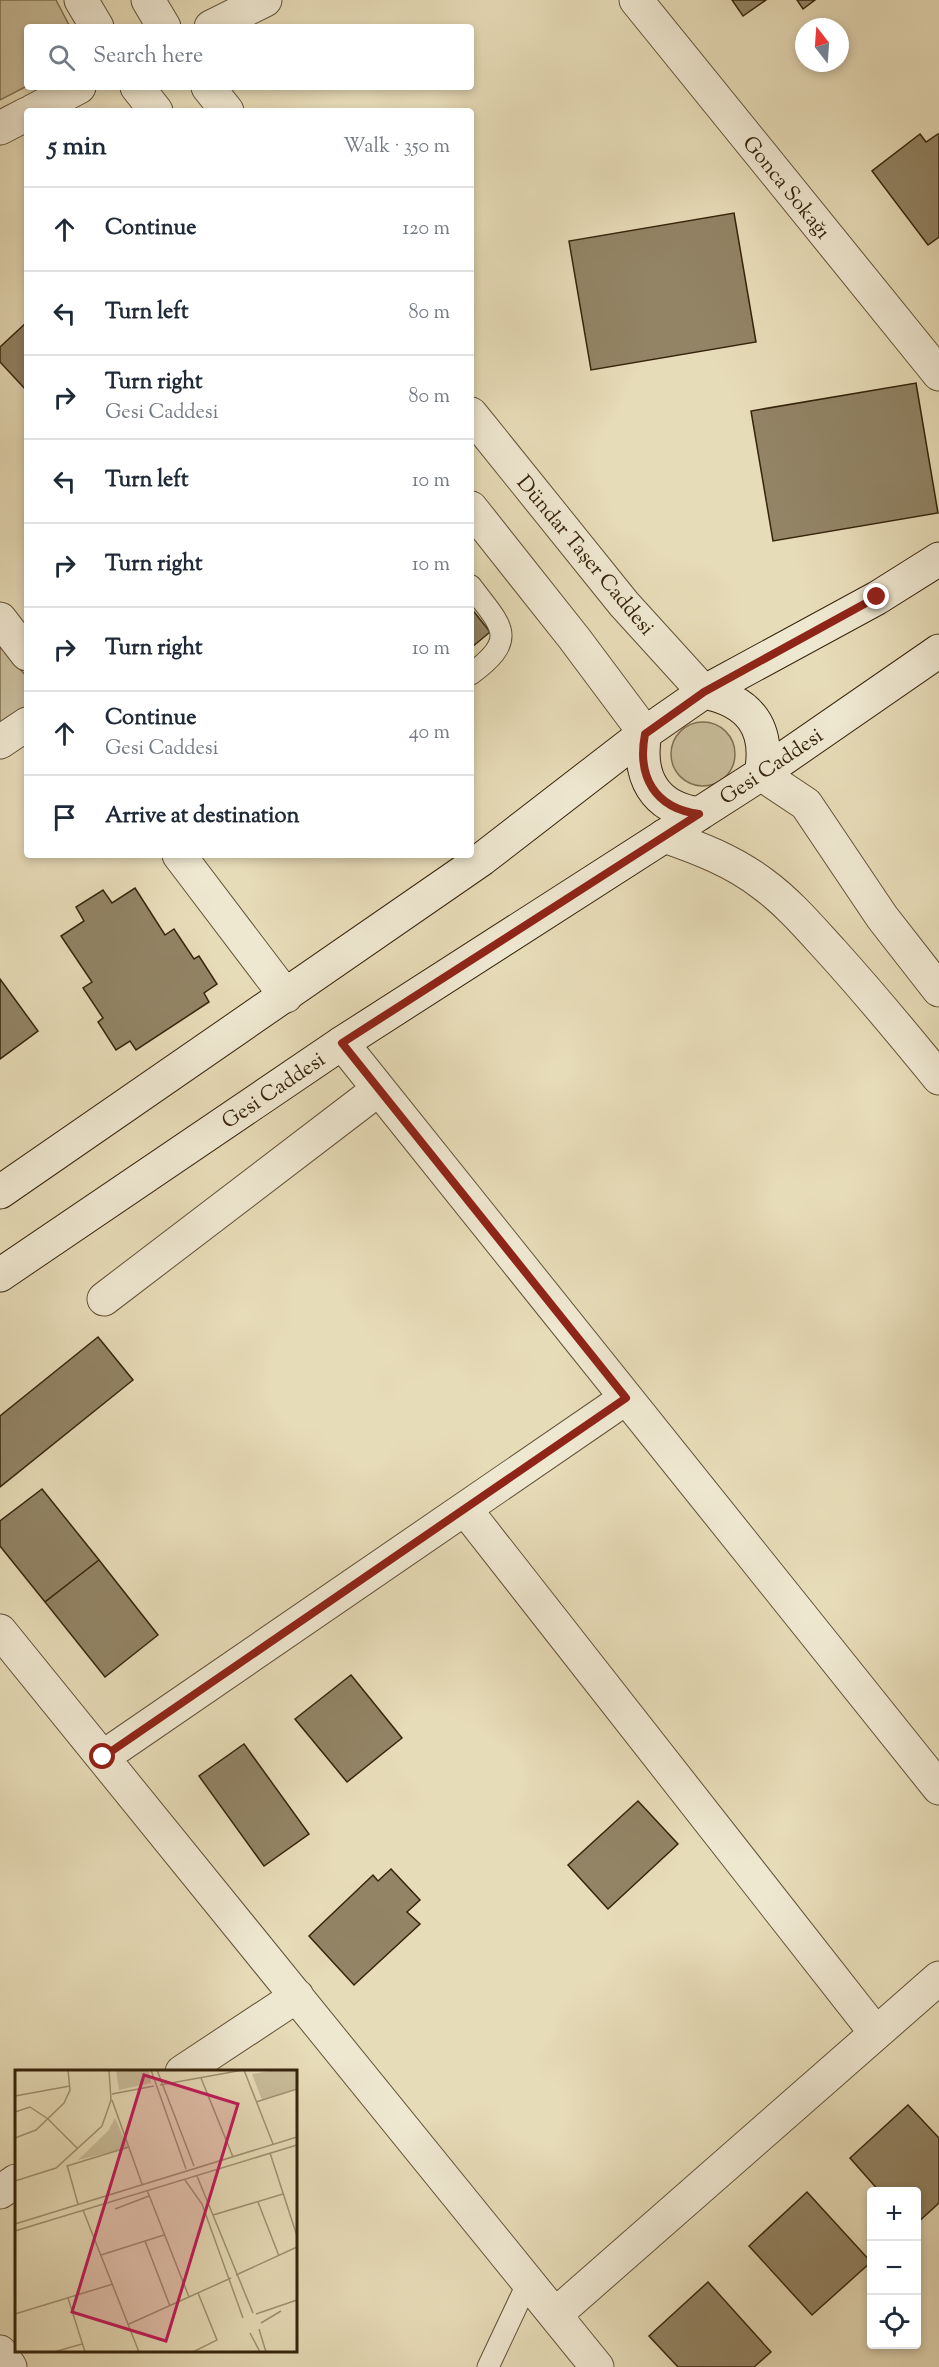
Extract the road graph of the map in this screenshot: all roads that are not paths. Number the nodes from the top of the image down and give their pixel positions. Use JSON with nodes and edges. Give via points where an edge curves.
{"nodes":[{"id":1,"x":81,"y":0,"type":"edge"},
{"id":2,"x":148,"y":0,"type":"edge"},
{"id":3,"x":265,"y":0,"type":"edge"},
{"id":4,"x":636,"y":0,"type":"edge"},
{"id":5,"x":95,"y":24,"type":"edge"},
{"id":6,"x":162,"y":24,"type":"edge"},
{"id":7,"x":218,"y":24,"type":"edge"},
{"id":8,"x":74,"y":90,"type":"edge"},
{"id":9,"x":139,"y":90,"type":"edge"},
{"id":10,"x":210,"y":90,"type":"edge"},
{"id":11,"x":42,"y":108,"type":"edge"},
{"id":12,"x":154,"y":108,"type":"edge"},
{"id":13,"x":226,"y":108,"type":"edge"},
{"id":14,"x":24,"y":117,"type":"edge"},
{"id":15,"x":0,"y":128,"type":"edge"},
{"id":16,"x":939,"y":374,"type":"edge"},
{"id":17,"x":474,"y":418,"type":"edge"},
{"id":18,"x":474,"y":512,"type":"edge"},
{"id":19,"x":939,"y":559,"type":"edge"},
{"id":20,"x":474,"y":590,"type":"edge"},
{"id":21,"x":0,"y":619,"type":"edge"},
{"id":22,"x":24,"y":650,"type":"edge"},
{"id":23,"x":939,"y":651,"type":"edge"},
{"id":24,"x":474,"y":671,"type":"edge"},
{"id":25,"x":704,"y":692,"type":"junction"},
{"id":26,"x":24,"y":726,"type":"edge"},
{"id":27,"x":645,"y":734,"type":"junction"},
{"id":28,"x":0,"y":742,"type":"edge"},
{"id":29,"x":761,"y":774,"type":"junction"},
{"id":30,"x":699,"y":814,"type":"junction"},
{"id":31,"x":664,"y":836,"type":"junction"},
{"id":32,"x":181,"y":858,"type":"edge"},
{"id":33,"x":939,"y":990,"type":"edge"},
{"id":34,"x":286,"y":996,"type":"junction"},
{"id":35,"x":342,"y":1043,"type":"junction"},
{"id":36,"x":939,"y":1078,"type":"edge"},
{"id":37,"x":379,"y":1089,"type":"junction"},
{"id":38,"x":0,"y":1192,"type":"edge"},
{"id":39,"x":0,"y":1275,"type":"edge"},
{"id":40,"x":104,"y":1299,"type":"dead end"},
{"id":41,"x":626,"y":1398,"type":"junction"},
{"id":42,"x":465,"y":1509,"type":"junction"},
{"id":43,"x":0,"y":1631,"type":"edge"},
{"id":44,"x":103,"y":1757,"type":"junction"},
{"id":45,"x":939,"y":1788,"type":"edge"},
{"id":46,"x":939,"y":1978,"type":"edge"},
{"id":47,"x":297,"y":1996,"type":"junction"},
{"id":48,"x":876,"y":2033,"type":"junction"},
{"id":49,"x":185,"y":2070,"type":"edge"},
{"id":50,"x":15,"y":2182,"type":"edge"},
{"id":51,"x":0,"y":2192,"type":"edge"},
{"id":52,"x":529,"y":2280,"type":"junction"},
{"id":53,"x":556,"y":2314,"type":"junction"},
{"id":54,"x":0,"y":2352,"type":"edge"},
{"id":55,"x":10,"y":2367,"type":"edge"},
{"id":56,"x":488,"y":2367,"type":"edge"},
{"id":57,"x":597,"y":2367,"type":"edge"}],
"edges":[{"from":1,"to":5,"type":"street"},
{"from":2,"to":6,"type":"street"},
{"from":3,"to":7,"type":"street"},
{"from":4,"to":16,"type":"street","name":"Gonca Sokağı"},
{"from":8,"to":11,"type":"street"},
{"from":9,"to":12,"type":"street"},
{"from":10,"to":13,"type":"street"},
{"from":14,"to":15,"type":"street"},
{"from":17,"to":25,"type":"street","name":"Dündar Taşer Caddesi","via":[[624,604]]},
{"from":18,"to":27,"type":"street"},
{"from":19,"to":25,"type":"street"},
{"from":20,"to":24,"type":"lane","via":[[496,619],[501,636],[496,653]]},
{"from":21,"to":22,"type":"street"},
{"from":23,"to":29,"type":"street","name":"Gesi Caddesi"},
{"from":25,"to":27,"type":"street"},
{"from":25,"to":29,"type":"street","via":[[740,705],[753,718],[762,736],[765,755]]},
{"from":26,"to":28,"type":"street"},
{"from":27,"to":30,"type":"street","via":[[641,753],[652,789],[666,803],[683,812]]},
{"from":27,"to":34,"type":"street","via":[[482,860]]},
{"from":29,"to":30,"type":"street","name":"Gesi Caddesi"},
{"from":29,"to":33,"type":"street","via":[[806,804],[882,917]]},
{"from":30,"to":31,"type":"street","name":"Gesi Caddesi"},
{"from":31,"to":35,"type":"street","name":"Gesi Caddesi"},
{"from":31,"to":36,"type":"street","via":[[733,865],[788,904],[884,1009]]},
{"from":32,"to":34,"type":"street"},
{"from":34,"to":38,"type":"street"},
{"from":35,"to":37,"type":"street"},
{"from":35,"to":39,"type":"street","name":"Gesi Caddesi"},
{"from":37,"to":40,"type":"street"},
{"from":37,"to":41,"type":"street"},
{"from":41,"to":42,"type":"street"},
{"from":41,"to":45,"type":"street"},
{"from":42,"to":44,"type":"street"},
{"from":42,"to":48,"type":"street"},
{"from":43,"to":44,"type":"street"},
{"from":44,"to":47,"type":"street"},
{"from":46,"to":48,"type":"street"},
{"from":47,"to":49,"type":"street"},
{"from":47,"to":52,"type":"street"},
{"from":48,"to":53,"type":"street"},
{"from":50,"to":51,"type":"street"},
{"from":52,"to":53,"type":"street"},
{"from":52,"to":56,"type":"lane"},
{"from":53,"to":57,"type":"street"},
{"from":54,"to":55,"type":"street"}]}
